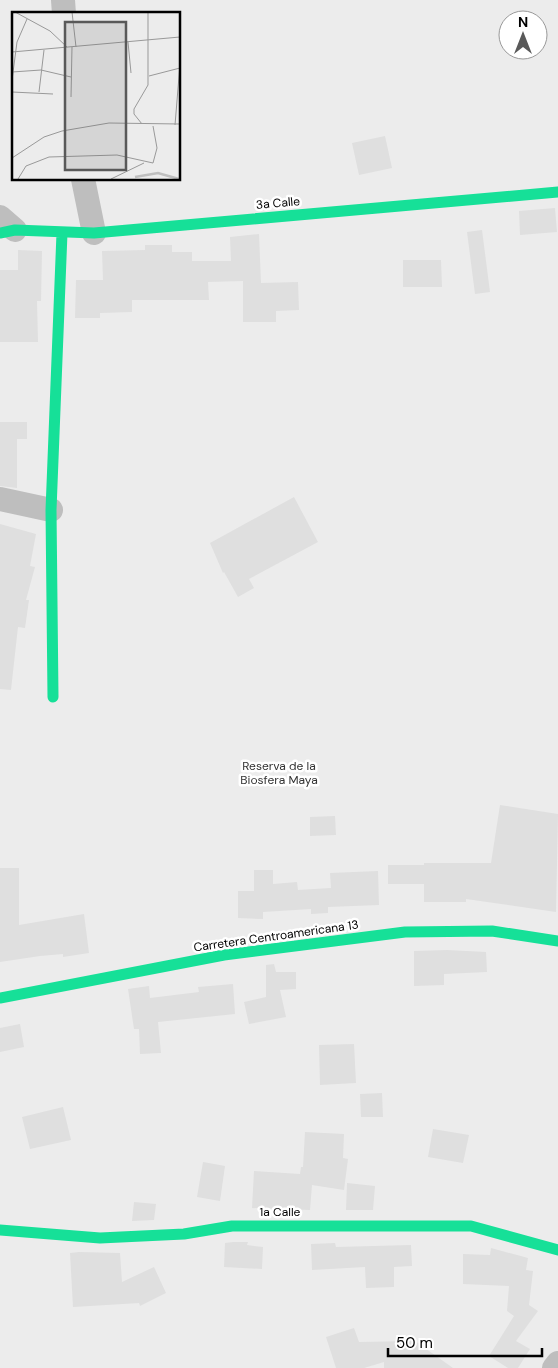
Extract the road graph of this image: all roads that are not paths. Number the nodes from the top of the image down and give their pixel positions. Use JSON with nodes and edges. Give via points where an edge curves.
{"nodes":[{"id":1,"x":83,"y":180,"type":"edge"},
{"id":2,"x":558,"y":192,"type":"edge"},
{"id":3,"x":5,"y":227,"type":"edge"},
{"id":4,"x":62,"y":233,"type":"junction"},
{"id":5,"x":94,"y":233,"type":"junction"},
{"id":6,"x":0,"y":499,"type":"edge"},
{"id":7,"x":51,"y":510,"type":"junction"},
{"id":8,"x":53,"y":697,"type":"dead end"},
{"id":9,"x":558,"y":941,"type":"edge"},
{"id":10,"x":0,"y":998,"type":"edge"},
{"id":11,"x":0,"y":1230,"type":"edge"},
{"id":12,"x":558,"y":1250,"type":"edge"},
{"id":13,"x":558,"y":1363,"type":"edge"},
{"id":14,"x":554,"y":1368,"type":"edge"}],
"edges":[{"from":1,"to":5,"type":"street"},
{"from":2,"to":5,"type":"main road","name":"3a Calle"},
{"from":3,"to":4,"type":"main road","name":"3a Calle"},
{"from":4,"to":5,"type":"main road","name":"3a Calle"},
{"from":4,"to":7,"type":"main road"},
{"from":6,"to":7,"type":"street"},
{"from":7,"to":8,"type":"main road"},
{"from":9,"to":10,"type":"main road","name":"Carretera Centroamericana 13","via":[[492,931],[404,932],[224,954]]},
{"from":11,"to":12,"type":"main road","name":"1a Calle","via":[[100,1238],[184,1234],[232,1226],[471,1226]]},
{"from":13,"to":14,"type":"street"}]}
